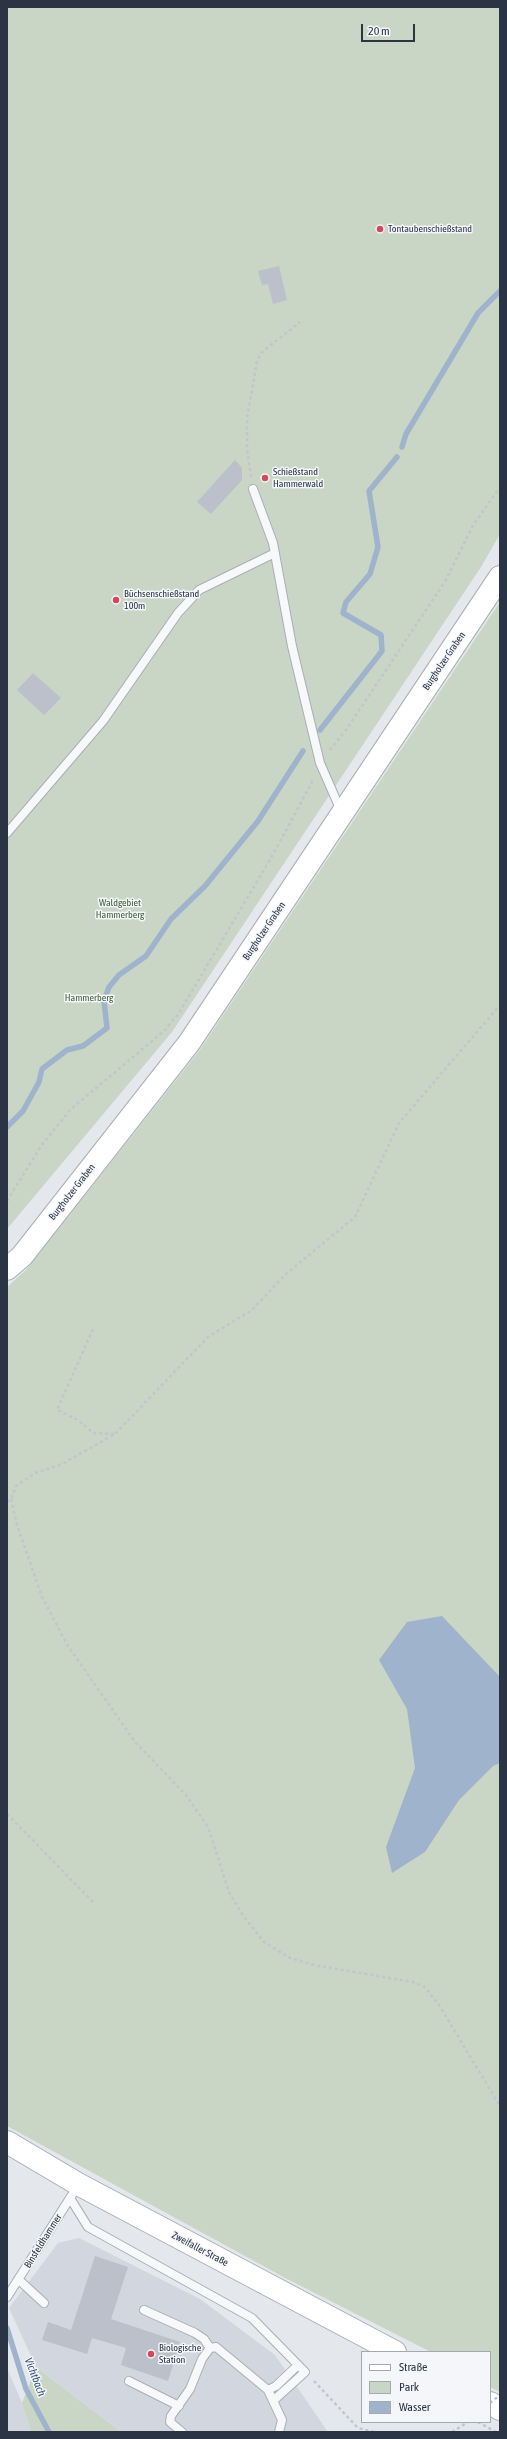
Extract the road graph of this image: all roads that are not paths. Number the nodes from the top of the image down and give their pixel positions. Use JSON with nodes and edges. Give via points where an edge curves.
{"nodes":[{"id":1,"x":252,"y":489,"type":"road end"},
{"id":2,"x":275,"y":553,"type":"junction"},
{"id":3,"x":500,"y":577,"type":"edge"},
{"id":4,"x":342,"y":814,"type":"junction"},
{"id":5,"x":7,"y":833,"type":"edge"},
{"id":6,"x":7,"y":1268,"type":"edge"},
{"id":7,"x":7,"y":2142,"type":"edge"},
{"id":8,"x":74,"y":2191,"type":"junction"},
{"id":9,"x":17,"y":2284,"type":"junction"},
{"id":10,"x":7,"y":2298,"type":"edge"},
{"id":11,"x":44,"y":2302,"type":"dead end"},
{"id":12,"x":144,"y":2310,"type":"dead end"},
{"id":13,"x":210,"y":2348,"type":"junction"},
{"id":14,"x":393,"y":2351,"type":"edge"},
{"id":15,"x":298,"y":2365,"type":"junction"},
{"id":16,"x":129,"y":2381,"type":"dead end"},
{"id":17,"x":268,"y":2390,"type":"junction"},
{"id":18,"x":274,"y":2400,"type":"junction"},
{"id":19,"x":491,"y":2404,"type":"edge"},
{"id":20,"x":179,"y":2406,"type":"junction"},
{"id":21,"x":500,"y":2409,"type":"edge"},
{"id":22,"x":182,"y":2432,"type":"edge"},
{"id":23,"x":279,"y":2432,"type":"edge"}],
"edges":[{"from":1,"to":2,"type":"lane"},
{"from":2,"to":4,"type":"lane","via":[[292,646],[320,763]]},
{"from":2,"to":5,"type":"lane","via":[[199,590],[178,613],[103,721]]},
{"from":3,"to":4,"type":"main road","name":"Burgholzer Graben"},
{"from":4,"to":6,"type":"main road","name":"Burgholzer Graben","via":[[189,1043],[22,1256]]},
{"from":7,"to":8,"type":"main road","name":"Zweifaller Straße"},
{"from":8,"to":9,"type":"lane","name":"Binsfeldhammer"},
{"from":8,"to":14,"type":"main road","name":"Zweifaller Straße"},
{"from":8,"to":15,"type":"lane","via":[[88,2227],[252,2318]]},
{"from":9,"to":10,"type":"lane","name":"Binsfeldhammer"},
{"from":9,"to":11,"type":"lane"},
{"from":12,"to":13,"type":"lane","via":[[195,2333]]},
{"from":13,"to":17,"type":"lane","via":[[216,2347]]},
{"from":13,"to":20,"type":"lane","via":[[202,2358],[190,2389]]},
{"from":15,"to":17,"type":"lane","via":[[276,2386]]},
{"from":15,"to":18,"type":"lane","via":[[305,2372]]},
{"from":16,"to":20,"type":"lane"},
{"from":17,"to":18,"type":"lane"},
{"from":18,"to":23,"type":"lane","via":[[282,2420]]},
{"from":19,"to":21,"type":"main road"},
{"from":20,"to":22,"type":"lane","via":[[171,2416],[170,2422]]}]}
